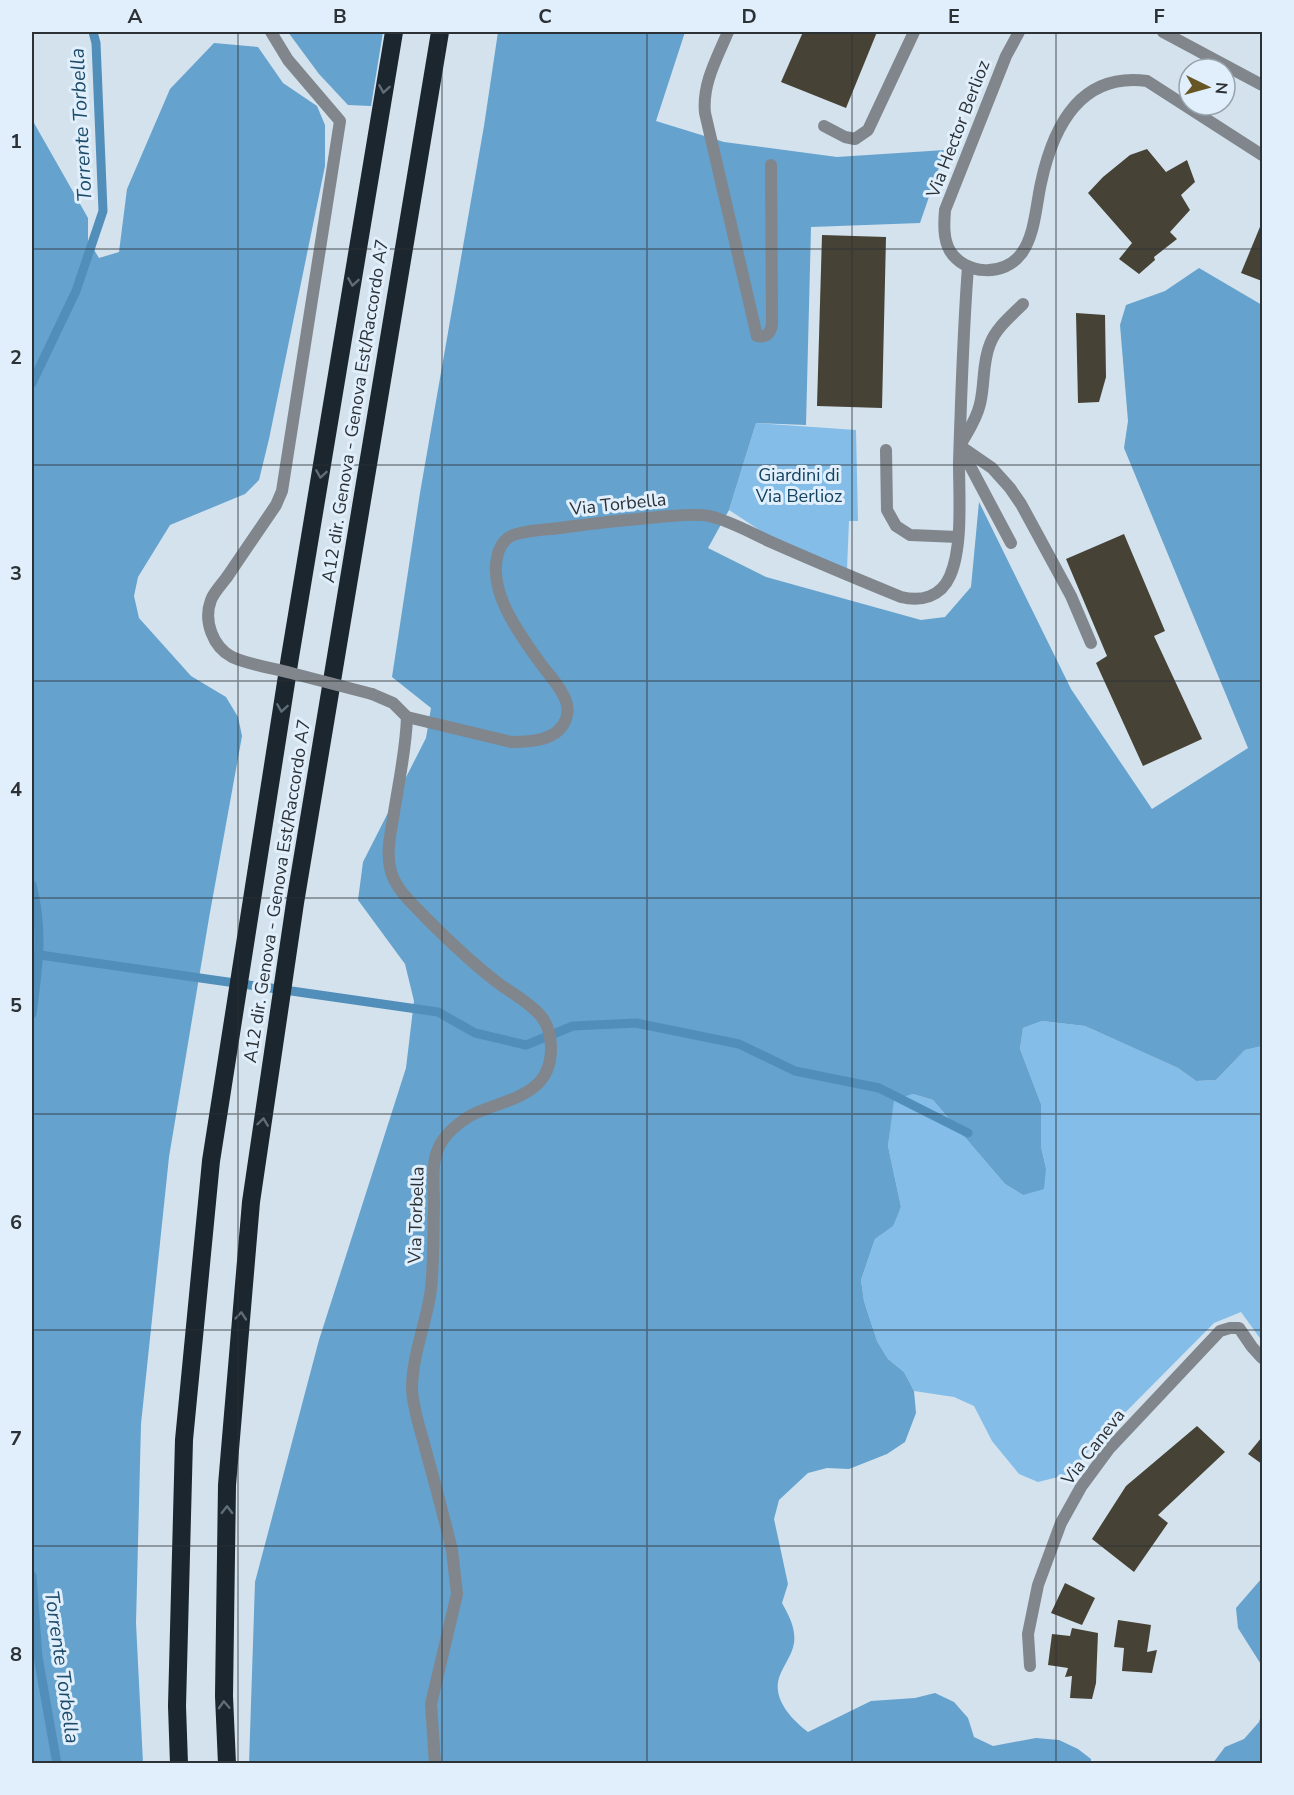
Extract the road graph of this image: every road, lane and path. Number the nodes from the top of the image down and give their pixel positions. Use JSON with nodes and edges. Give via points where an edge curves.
{"nodes":[{"id":1,"x":271,"y":32,"type":"edge"},
{"id":2,"x":394,"y":32,"type":"edge"},
{"id":3,"x":440,"y":32,"type":"edge"},
{"id":4,"x":728,"y":32,"type":"edge"},
{"id":5,"x":914,"y":32,"type":"edge"},
{"id":6,"x":1019,"y":32,"type":"edge"},
{"id":7,"x":1163,"y":32,"type":"edge"},
{"id":8,"x":1263,"y":85,"type":"edge"},
{"id":9,"x":824,"y":126,"type":"dead end"},
{"id":10,"x":1263,"y":155,"type":"edge"},
{"id":11,"x":771,"y":165,"type":"dead end"},
{"id":12,"x":968,"y":267,"type":"junction"},
{"id":13,"x":1023,"y":304,"type":"dead end"},
{"id":14,"x":960,"y":446,"type":"junction"},
{"id":15,"x":886,"y":450,"type":"dead end"},
{"id":16,"x":958,"y":537,"type":"junction"},
{"id":17,"x":1011,"y":543,"type":"dead end"},
{"id":18,"x":1091,"y":643,"type":"dead end"},
{"id":19,"x":407,"y":717,"type":"junction"},
{"id":20,"x":1263,"y":1358,"type":"edge"},
{"id":21,"x":1030,"y":1666,"type":"dead end"},
{"id":22,"x":180,"y":1764,"type":"edge"},
{"id":23,"x":227,"y":1764,"type":"edge"},
{"id":24,"x":435,"y":1764,"type":"edge"}],
"edges":[{"from":1,"to":19,"type":"street","name":"Via Torbella","bridge":true,"via":[[288,60],[340,121],[282,491],[211,600],[210,626],[214,640],[233,657],[372,694],[393,703]]},
{"from":2,"to":22,"type":"highway","one_way":true,"via":[[211,1161],[184,1440],[177,1706]]},
{"from":23,"to":3,"type":"highway","name":"A12 dir. Genova - Genova Est/Raccordo A7","one_way":true,"via":[[224,1696],[227,1485],[251,1202],[295,903]]},
{"from":4,"to":11,"type":"street","via":[[706,86],[705,106],[757,336],[761,337],[771,331],[772,324]]},
{"from":5,"to":9,"type":"street","via":[[868,130],[855,139]]},
{"from":6,"to":12,"type":"street","name":"Via Hector Berlioz","via":[[945,210],[950,251]]},
{"from":7,"to":8,"type":"street"},
{"from":10,"to":12,"type":"street","via":[[1147,81],[1116,81],[1079,100],[1055,136],[1033,228],[1022,254],[994,270]]},
{"from":12,"to":14,"type":"street","name":"Via Torbella"},
{"from":13,"to":14,"type":"street","name":"Via Torbella","via":[[1002,324],[990,343],[980,406]]},
{"from":14,"to":16,"type":"street","name":"Via Torbella"},
{"from":14,"to":17,"type":"street"},
{"from":14,"to":18,"type":"street","via":[[992,468],[1021,504],[1071,596]]},
{"from":15,"to":16,"type":"street","via":[[886,510],[896,526],[910,535]]},
{"from":16,"to":19,"type":"street","name":"Via Torbella","via":[[950,576],[943,587],[936,594],[913,600],[706,515],[604,522],[509,537],[496,560],[499,593],[567,702],[564,725],[544,739],[512,742]]},
{"from":19,"to":24,"type":"street","name":"Via Torbella","via":[[388,847],[392,876],[402,894],[456,948],[542,1017],[550,1032],[552,1050],[545,1074],[531,1091],[476,1113],[448,1134],[436,1154],[431,1290],[415,1357],[412,1390],[456,1570],[457,1594],[431,1704]]},
{"from":20,"to":21,"type":"street","name":"Via Caneva","via":[[1239,1328],[1220,1331],[1102,1459],[1061,1524],[1038,1585],[1028,1634]]}]}
